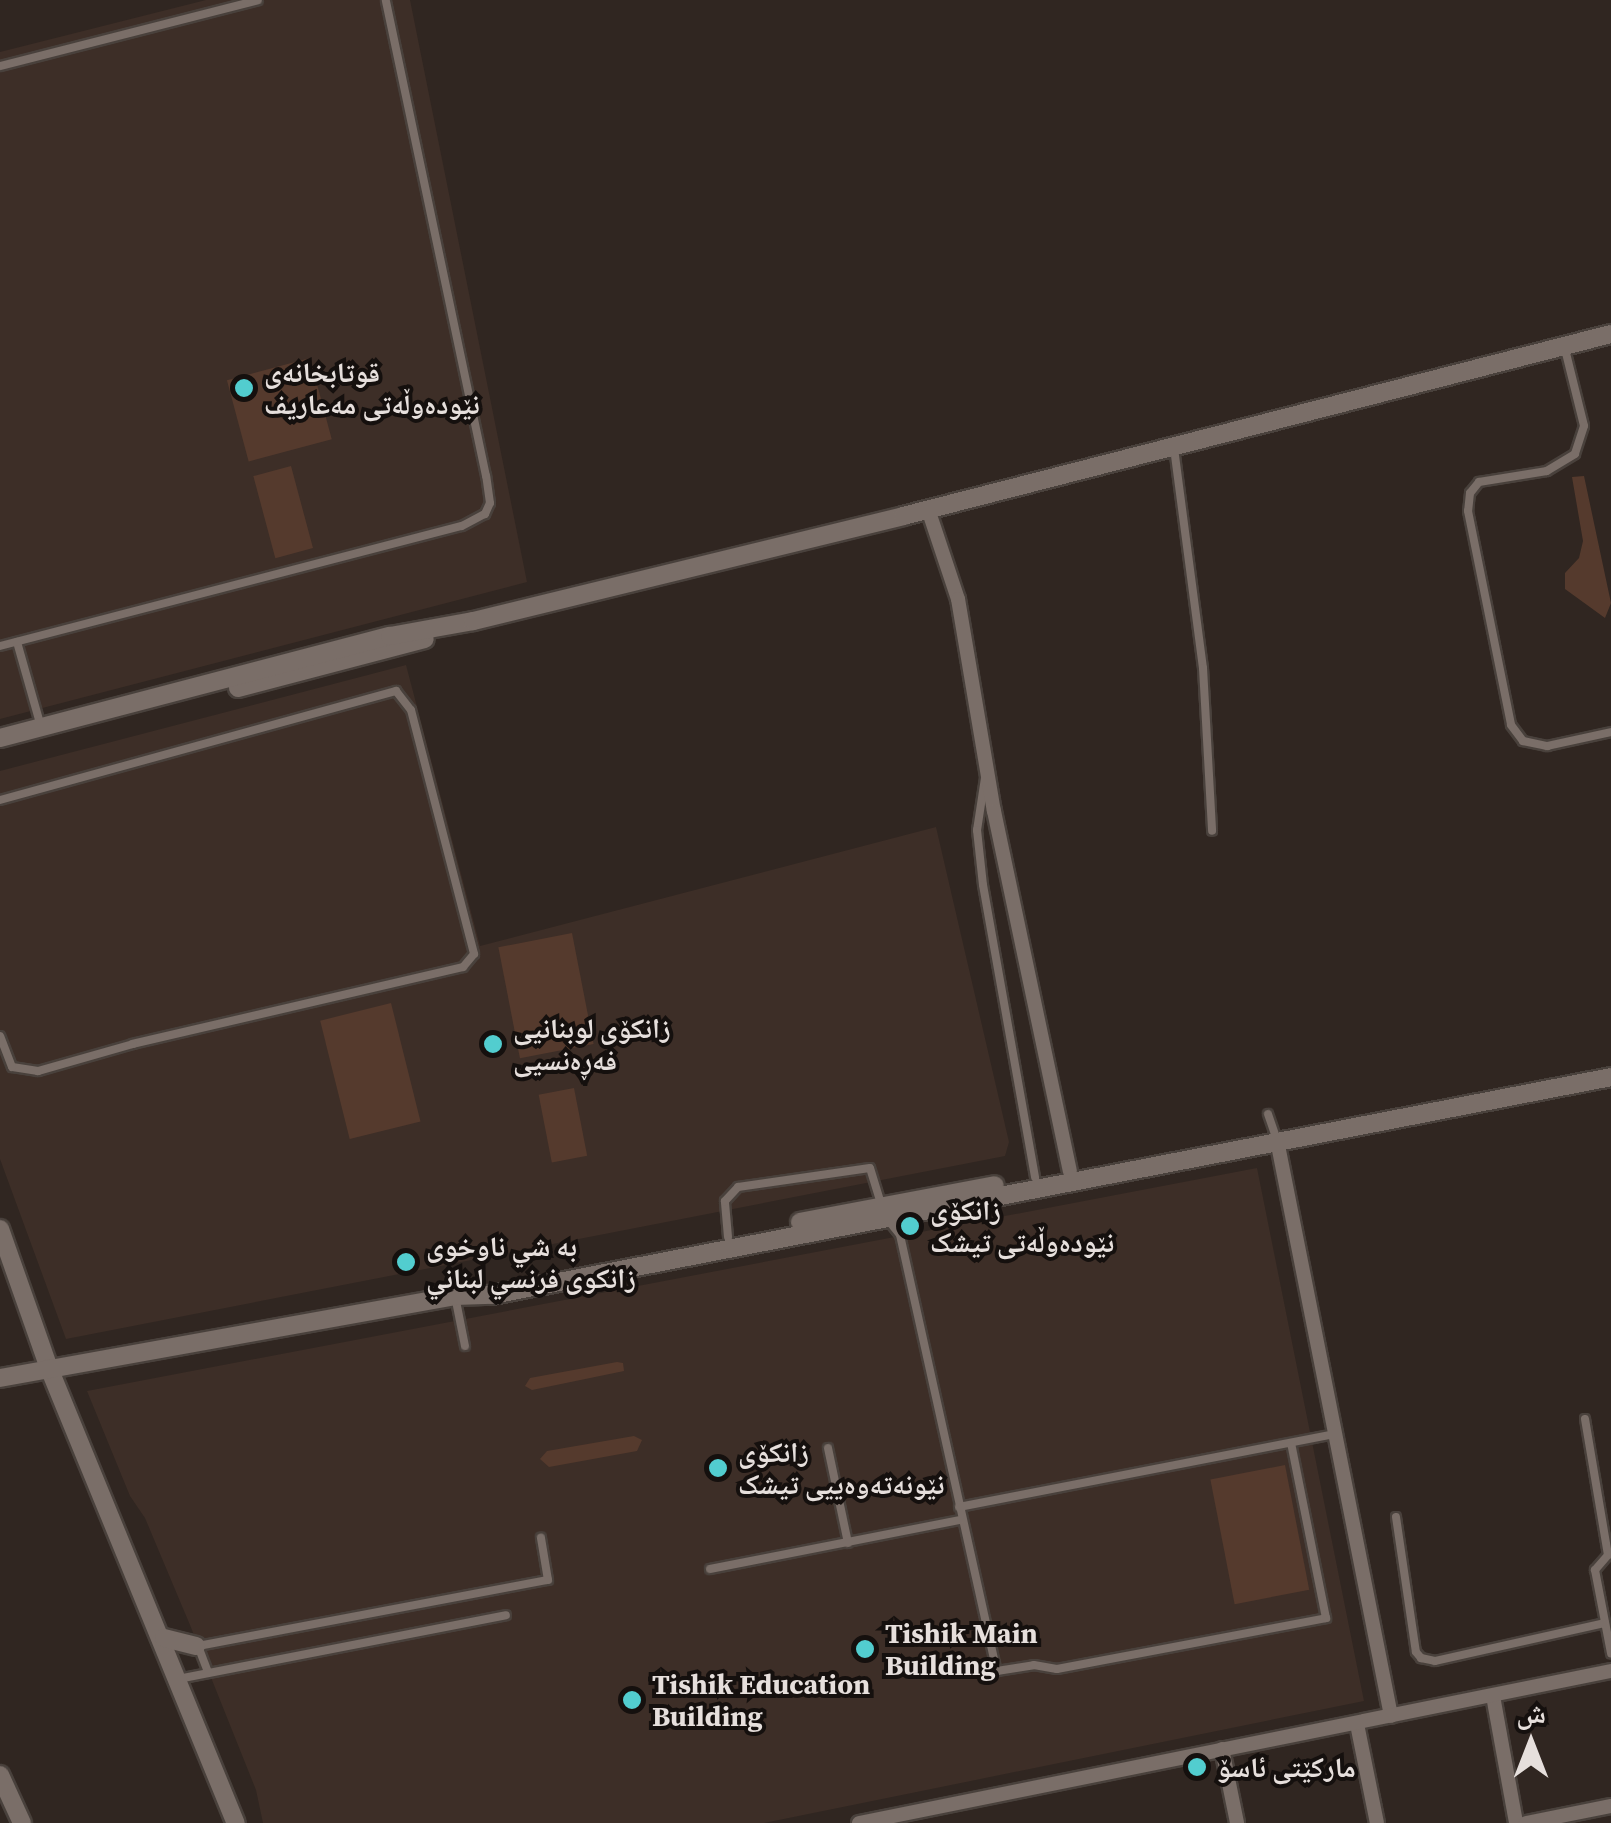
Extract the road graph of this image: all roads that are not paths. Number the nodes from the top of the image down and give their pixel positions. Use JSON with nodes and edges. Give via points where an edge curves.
{"nodes":[{"id":1,"x":258,"y":0,"type":"edge"},
{"id":2,"x":386,"y":0,"type":"edge"},
{"id":3,"x":0,"y":66,"type":"edge"},
{"id":4,"x":1611,"y":334,"type":"edge"},
{"id":5,"x":1564,"y":345,"type":"junction"},
{"id":6,"x":1172,"y":444,"type":"junction"},
{"id":7,"x":928,"y":509,"type":"junction"},
{"id":8,"x":16,"y":642,"type":"junction"},
{"id":9,"x":0,"y":646,"type":"edge"},
{"id":10,"x":1611,"y":732,"type":"edge"},
{"id":11,"x":43,"y":733,"type":"junction"},
{"id":12,"x":0,"y":738,"type":"edge"},
{"id":13,"x":0,"y":750,"type":"edge"},
{"id":14,"x":986,"y":769,"type":"junction"},
{"id":15,"x":0,"y":800,"type":"edge"},
{"id":16,"x":1212,"y":832,"type":"dead end"},
{"id":17,"x":0,"y":1036,"type":"edge"},
{"id":18,"x":1611,"y":1077,"type":"edge"},
{"id":19,"x":1268,"y":1114,"type":"dead end"},
{"id":20,"x":1277,"y":1140,"type":"junction"},
{"id":21,"x":1070,"y":1170,"type":"junction"},
{"id":22,"x":1035,"y":1178,"type":"junction"},
{"id":23,"x":884,"y":1212,"type":"junction"},
{"id":24,"x":0,"y":1229,"type":"edge"},
{"id":25,"x":728,"y":1237,"type":"junction"},
{"id":26,"x":455,"y":1296,"type":"junction"},
{"id":27,"x":465,"y":1346,"type":"dead end"},
{"id":28,"x":49,"y":1368,"type":"junction"},
{"id":29,"x":0,"y":1378,"type":"edge"},
{"id":30,"x":1584,"y":1418,"type":"dead end"},
{"id":31,"x":1334,"y":1434,"type":"junction"},
{"id":32,"x":1292,"y":1443,"type":"junction"},
{"id":33,"x":828,"y":1448,"type":"dead end"},
{"id":34,"x":959,"y":1508,"type":"junction"},
{"id":35,"x":1396,"y":1516,"type":"dead end"},
{"id":36,"x":960,"y":1520,"type":"junction"},
{"id":37,"x":540,"y":1538,"type":"dead end"},
{"id":38,"x":848,"y":1543,"type":"junction"},
{"id":39,"x":710,"y":1569,"type":"dead end"},
{"id":40,"x":506,"y":1614,"type":"dead end"},
{"id":41,"x":1605,"y":1624,"type":"junction"},
{"id":42,"x":166,"y":1645,"type":"junction"},
{"id":43,"x":197,"y":1646,"type":"junction"},
{"id":44,"x":1611,"y":1653,"type":"edge"},
{"id":45,"x":1611,"y":1671,"type":"edge"},
{"id":46,"x":208,"y":1672,"type":"junction"},
{"id":47,"x":178,"y":1679,"type":"junction"},
{"id":48,"x":1494,"y":1696,"type":"junction"},
{"id":49,"x":1391,"y":1716,"type":"junction"},
{"id":50,"x":1357,"y":1724,"type":"junction"},
{"id":51,"x":1222,"y":1749,"type":"junction"},
{"id":52,"x":0,"y":1775,"type":"edge"},
{"id":53,"x":1611,"y":1806,"type":"edge"},
{"id":54,"x":924,"y":1816,"type":"edge"},
{"id":55,"x":22,"y":1823,"type":"edge"},
{"id":56,"x":236,"y":1823,"type":"edge"},
{"id":57,"x":859,"y":1823,"type":"edge"},
{"id":58,"x":1237,"y":1823,"type":"edge"},
{"id":59,"x":1376,"y":1823,"type":"edge"},
{"id":60,"x":1516,"y":1823,"type":"edge"},
{"id":61,"x":1526,"y":1823,"type":"edge"}],
"edges":[{"from":1,"to":3,"type":"lane"},
{"from":2,"to":8,"type":"lane","via":[[486,476],[485,514],[462,526]]},
{"from":4,"to":5,"type":"street"},
{"from":5,"to":6,"type":"street"},
{"from":5,"to":10,"type":"lane","via":[[1584,426],[1575,454],[1547,471],[1479,482],[1468,511],[1511,725],[1523,741],[1548,746]]},
{"from":6,"to":7,"type":"street"},
{"from":6,"to":16,"type":"lane","via":[[1202,668]]},
{"from":7,"to":11,"type":"street"},
{"from":7,"to":14,"type":"street","via":[[958,599]]},
{"from":8,"to":9,"type":"lane"},
{"from":8,"to":11,"type":"lane"},
{"from":11,"to":12,"type":"street"},
{"from":11,"to":13,"type":"street"},
{"from":14,"to":21,"type":"street"},
{"from":14,"to":22,"type":"lane","via":[[977,830],[983,885]]},
{"from":15,"to":17,"type":"lane","via":[[396,691],[411,710],[474,954],[463,967],[38,1071],[12,1067]]},
{"from":18,"to":20,"type":"street"},
{"from":19,"to":20,"type":"lane"},
{"from":20,"to":21,"type":"street","via":[[1221,1143]]},
{"from":20,"to":23,"type":"street"},
{"from":20,"to":31,"type":"street"},
{"from":21,"to":22,"type":"street"},
{"from":22,"to":23,"type":"street"},
{"from":23,"to":25,"type":"street"},
{"from":23,"to":25,"type":"lane","via":[[870,1168],[738,1188],[724,1201]]},
{"from":23,"to":26,"type":"street","via":[[492,1294]]},
{"from":23,"to":34,"type":"lane","via":[[900,1235]]},
{"from":24,"to":28,"type":"street"},
{"from":25,"to":26,"type":"street","via":[[489,1283]]},
{"from":26,"to":27,"type":"lane"},
{"from":26,"to":28,"type":"street"},
{"from":28,"to":29,"type":"street"},
{"from":28,"to":42,"type":"street"},
{"from":30,"to":41,"type":"lane","via":[[1608,1555],[1595,1570]]},
{"from":31,"to":32,"type":"lane"},
{"from":31,"to":49,"type":"street"},
{"from":32,"to":34,"type":"lane"},
{"from":32,"to":36,"type":"lane","via":[[1326,1618],[1057,1669],[1034,1664],[997,1671]]},
{"from":33,"to":38,"type":"lane"},
{"from":34,"to":36,"type":"lane"},
{"from":35,"to":41,"type":"lane","via":[[1421,1658],[1435,1661]]},
{"from":36,"to":38,"type":"lane"},
{"from":37,"to":43,"type":"lane","via":[[548,1580]]},
{"from":38,"to":39,"type":"lane"},
{"from":40,"to":46,"type":"lane"},
{"from":41,"to":44,"type":"lane"},
{"from":42,"to":43,"type":"street"},
{"from":42,"to":47,"type":"street"},
{"from":43,"to":46,"type":"lane"},
{"from":45,"to":48,"type":"street"},
{"from":46,"to":47,"type":"lane"},
{"from":47,"to":56,"type":"street"},
{"from":48,"to":49,"type":"street"},
{"from":48,"to":60,"type":"street"},
{"from":49,"to":50,"type":"street"},
{"from":50,"to":51,"type":"street"},
{"from":50,"to":59,"type":"street"},
{"from":51,"to":54,"type":"street"},
{"from":51,"to":58,"type":"street"},
{"from":52,"to":55,"type":"street"},
{"from":53,"to":61,"type":"street"},
{"from":54,"to":57,"type":"street"}]}
